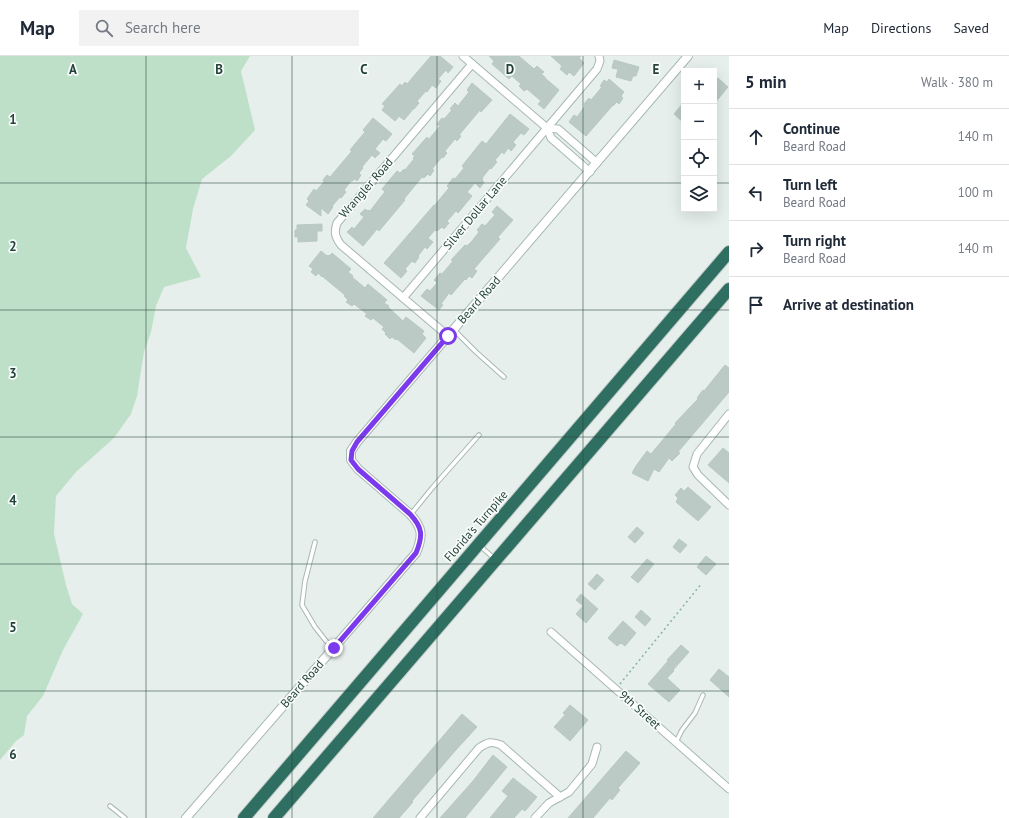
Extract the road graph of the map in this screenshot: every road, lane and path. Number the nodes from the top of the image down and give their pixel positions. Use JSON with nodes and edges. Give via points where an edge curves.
{"nodes":[{"id":1,"x":462,"y":56,"type":"edge"},
{"id":2,"x":599,"y":56,"type":"edge"},
{"id":3,"x":688,"y":56,"type":"edge"},
{"id":4,"x":472,"y":64,"type":"junction"},
{"id":5,"x":547,"y":128,"type":"junction"},
{"id":6,"x":578,"y":146,"type":"junction"},
{"id":7,"x":570,"y":155,"type":"junction"},
{"id":8,"x":597,"y":163,"type":"junction"},
{"id":9,"x":590,"y":172,"type":"junction"},
{"id":10,"x":729,"y":252,"type":"edge"},
{"id":11,"x":729,"y":289,"type":"edge"},
{"id":12,"x":403,"y":298,"type":"junction"},
{"id":13,"x":451,"y":333,"type":"junction"},
{"id":14,"x":504,"y":377,"type":"dead end"},
{"id":15,"x":729,"y":414,"type":"edge"},
{"id":16,"x":479,"y":435,"type":"dead end"},
{"id":17,"x":729,"y":505,"type":"edge"},
{"id":18,"x":410,"y":514,"type":"junction"},
{"id":19,"x":315,"y":542,"type":"dead end"},
{"id":20,"x":478,"y":544,"type":"junction"},
{"id":21,"x":496,"y":560,"type":"junction"},
{"id":22,"x":702,"y":583,"type":"dead end"},
{"id":23,"x":551,"y":632,"type":"dead end"},
{"id":24,"x":334,"y":648,"type":"junction"},
{"id":25,"x":616,"y":688,"type":"junction"},
{"id":26,"x":703,"y":695,"type":"dead end"},
{"id":27,"x":676,"y":742,"type":"junction"},
{"id":28,"x":597,"y":747,"type":"dead end"},
{"id":29,"x":729,"y":789,"type":"edge"},
{"id":30,"x":560,"y":797,"type":"junction"},
{"id":31,"x":110,"y":806,"type":"dead end"},
{"id":32,"x":125,"y":818,"type":"edge"},
{"id":33,"x":186,"y":818,"type":"edge"},
{"id":34,"x":244,"y":818,"type":"edge"},
{"id":35,"x":274,"y":818,"type":"edge"},
{"id":36,"x":420,"y":818,"type":"edge"},
{"id":37,"x":535,"y":818,"type":"edge"}],
"edges":[{"from":1,"to":4,"type":"street"},
{"from":2,"to":5,"type":"street","name":"Silver Dollar Lane","via":[[597,69]]},
{"from":3,"to":8,"type":"street","name":"Beard Road"},
{"from":4,"to":5,"type":"street"},
{"from":4,"to":12,"type":"street","name":"Wrangler Road","via":[[337,223],[336,238],[341,245]]},
{"from":5,"to":6,"type":"street","via":[[558,129]]},
{"from":5,"to":7,"type":"street","via":[[551,138]]},
{"from":5,"to":12,"type":"street","name":"Silver Dollar Lane"},
{"from":6,"to":7,"type":"street"},
{"from":6,"to":8,"type":"street"},
{"from":7,"to":9,"type":"street"},
{"from":8,"to":9,"type":"street","name":"Beard Road"},
{"from":9,"to":13,"type":"street","name":"Beard Road"},
{"from":10,"to":20,"type":"highway","name":"Florida's Turnpike"},
{"from":11,"to":21,"type":"highway"},
{"from":12,"to":13,"type":"street","name":"Wrangler Road"},
{"from":13,"to":14,"type":"lane"},
{"from":13,"to":18,"type":"street","name":"Beard Road","via":[[352,451],[351,460],[358,469]]},
{"from":15,"to":17,"type":"street","via":[[696,454],[693,467]]},
{"from":16,"to":18,"type":"lane"},
{"from":18,"to":24,"type":"street","name":"Beard Road","via":[[418,522],[421,533],[416,553]]},
{"from":19,"to":24,"type":"lane","via":[[305,581],[302,606],[326,641]]},
{"from":20,"to":21,"type":"lane"},
{"from":20,"to":34,"type":"highway","name":"Florida's Turnpike"},
{"from":21,"to":35,"type":"highway"},
{"from":22,"to":25,"type":"path"},
{"from":23,"to":25,"type":"street","name":"9th Street"},
{"from":24,"to":33,"type":"street","name":"Beard Road"},
{"from":25,"to":27,"type":"street","name":"9th Street"},
{"from":26,"to":27,"type":"lane","via":[[695,713]]},
{"from":27,"to":29,"type":"street","name":"9th Street"},
{"from":28,"to":30,"type":"street","via":[[592,764],[569,792]]},
{"from":30,"to":36,"type":"street","via":[[500,745],[494,742],[486,743]]},
{"from":30,"to":37,"type":"street","via":[[549,803]]},
{"from":31,"to":32,"type":"lane"}]}
